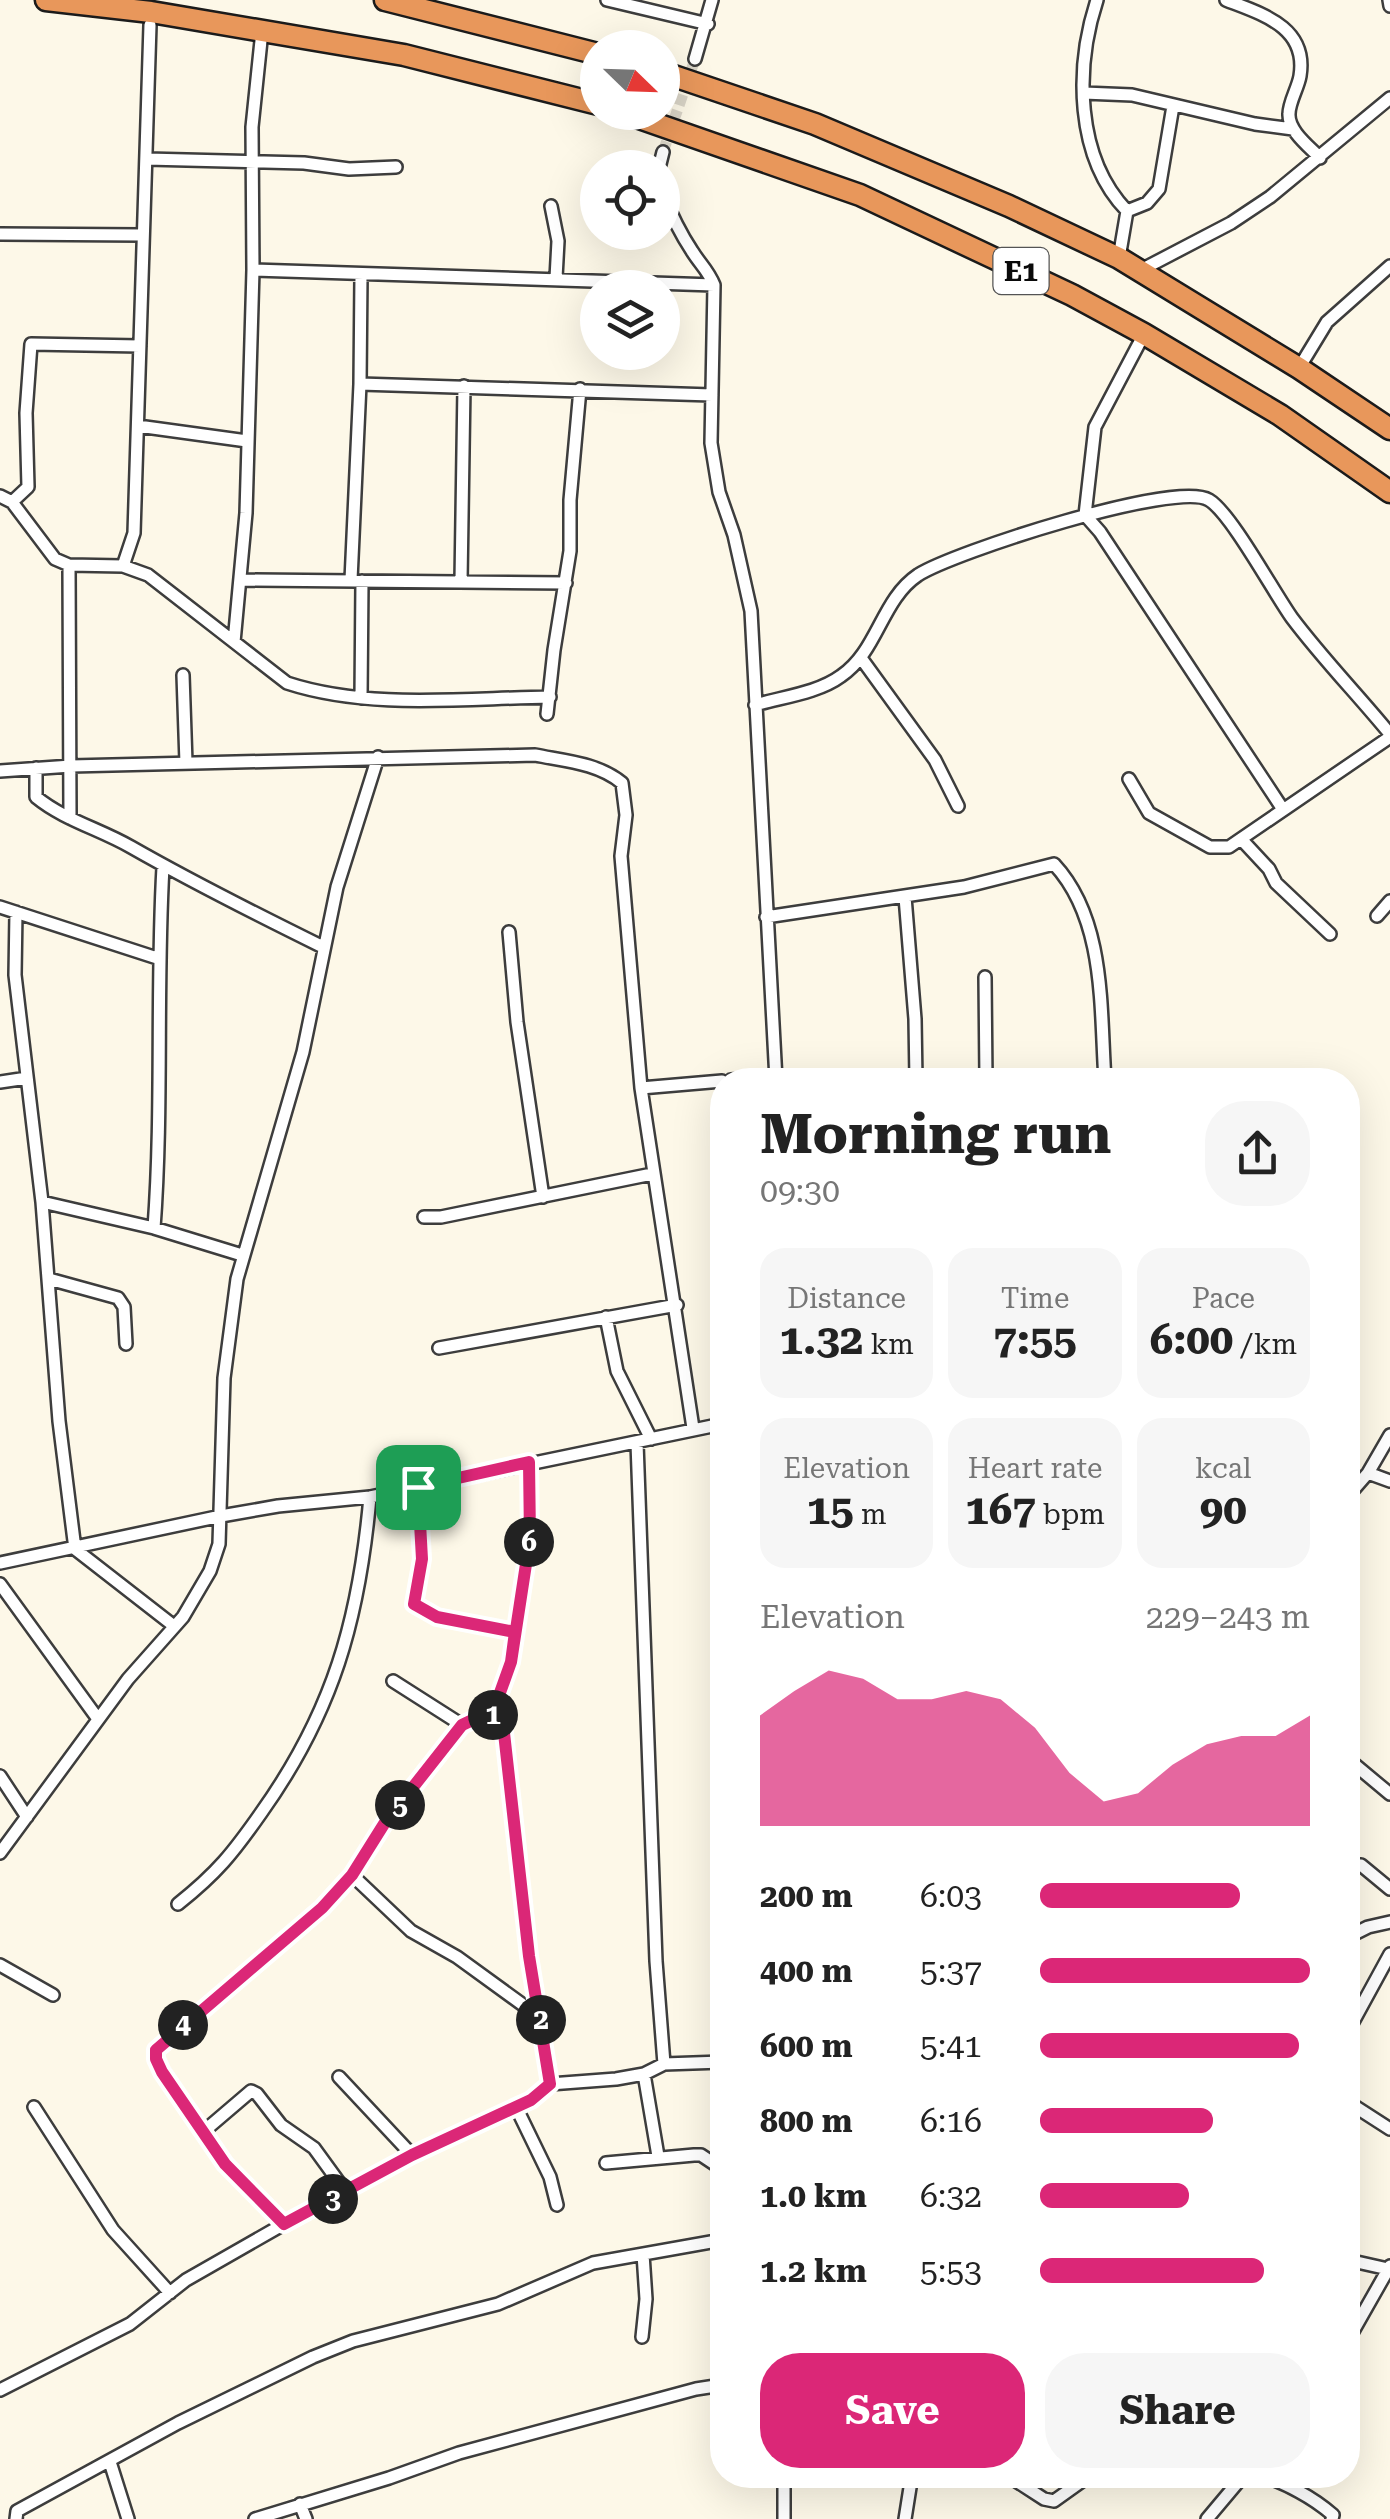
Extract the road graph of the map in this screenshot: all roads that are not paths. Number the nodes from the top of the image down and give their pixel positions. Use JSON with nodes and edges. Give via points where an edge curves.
{"nodes":[{"id":1,"x":46,"y":0,"type":"edge"},
{"id":2,"x":385,"y":0,"type":"edge"},
{"id":3,"x":607,"y":0,"type":"edge"},
{"id":4,"x":712,"y":0,"type":"edge"},
{"id":5,"x":1097,"y":0,"type":"edge"},
{"id":6,"x":1226,"y":0,"type":"edge"},
{"id":7,"x":708,"y":24,"type":"junction"},
{"id":8,"x":150,"y":25,"type":"dead end"},
{"id":9,"x":262,"y":31,"type":"junction"},
{"id":10,"x":580,"y":49,"type":"edge"},
{"id":11,"x":695,"y":59,"type":"tunnel mouth"},
{"id":12,"x":680,"y":78,"type":"edge"},
{"id":13,"x":1084,"y":93,"type":"junction"},
{"id":14,"x":1390,"y":98,"type":"edge"},
{"id":15,"x":580,"y":99,"type":"edge"},
{"id":16,"x":1173,"y":106,"type":"junction"},
{"id":17,"x":1294,"y":129,"type":"junction"},
{"id":18,"x":674,"y":130,"type":"edge"},
{"id":19,"x":147,"y":158,"type":"junction"},
{"id":20,"x":1320,"y":158,"type":"junction"},
{"id":21,"x":251,"y":162,"type":"junction"},
{"id":22,"x":396,"y":167,"type":"dead end"},
{"id":23,"x":551,"y":206,"type":"dead end"},
{"id":24,"x":1127,"y":211,"type":"junction"},
{"id":25,"x":680,"y":231,"type":"edge"},
{"id":26,"x":0,"y":234,"type":"edge"},
{"id":27,"x":141,"y":235,"type":"junction"},
{"id":28,"x":1119,"y":258,"type":"junction"},
{"id":29,"x":1390,"y":266,"type":"edge"},
{"id":30,"x":253,"y":270,"type":"junction"},
{"id":31,"x":1141,"y":270,"type":"junction"},
{"id":32,"x":360,"y":275,"type":"junction"},
{"id":33,"x":556,"y":278,"type":"junction"},
{"id":34,"x":714,"y":285,"type":"junction"},
{"id":35,"x":1144,"y":334,"type":"junction"},
{"id":36,"x":140,"y":346,"type":"junction"},
{"id":37,"x":1299,"y":368,"type":"junction"},
{"id":38,"x":360,"y":384,"type":"junction"},
{"id":39,"x":464,"y":386,"type":"junction"},
{"id":40,"x":580,"y":389,"type":"junction"},
{"id":41,"x":712,"y":395,"type":"junction"},
{"id":42,"x":138,"y":426,"type":"junction"},
{"id":43,"x":1390,"y":429,"type":"edge"},
{"id":44,"x":247,"y":441,"type":"junction"},
{"id":45,"x":1390,"y":492,"type":"edge"},
{"id":46,"x":6,"y":499,"type":"edge"},
{"id":47,"x":1085,"y":515,"type":"junction"},
{"id":48,"x":69,"y":565,"type":"junction"},
{"id":49,"x":123,"y":566,"type":"junction"},
{"id":50,"x":242,"y":580,"type":"junction"},
{"id":51,"x":357,"y":581,"type":"junction"},
{"id":52,"x":461,"y":581,"type":"junction"},
{"id":53,"x":566,"y":582,"type":"junction"},
{"id":54,"x":234,"y":642,"type":"junction"},
{"id":55,"x":861,"y":658,"type":"junction"},
{"id":56,"x":184,"y":675,"type":"dead end"},
{"id":57,"x":550,"y":697,"type":"junction"},
{"id":58,"x":361,"y":698,"type":"junction"},
{"id":59,"x":755,"y":706,"type":"junction"},
{"id":60,"x":548,"y":714,"type":"dead end"},
{"id":61,"x":1390,"y":735,"type":"edge"},
{"id":62,"x":378,"y":757,"type":"junction"},
{"id":63,"x":186,"y":763,"type":"junction"},
{"id":64,"x":71,"y":766,"type":"junction"},
{"id":65,"x":36,"y":768,"type":"junction"},
{"id":66,"x":0,"y":771,"type":"edge"},
{"id":67,"x":1129,"y":779,"type":"dead end"},
{"id":68,"x":958,"y":806,"type":"dead end"},
{"id":69,"x":1282,"y":808,"type":"junction"},
{"id":70,"x":70,"y":818,"type":"junction"},
{"id":71,"x":1242,"y":840,"type":"junction"},
{"id":72,"x":163,"y":868,"type":"junction"},
{"id":73,"x":905,"y":898,"type":"junction"},
{"id":74,"x":1390,"y":901,"type":"edge"},
{"id":75,"x":0,"y":907,"type":"edge"},
{"id":76,"x":16,"y":912,"type":"junction"},
{"id":77,"x":1377,"y":916,"type":"dead end"},
{"id":78,"x":766,"y":917,"type":"junction"},
{"id":79,"x":509,"y":932,"type":"dead end"},
{"id":80,"x":1330,"y":934,"type":"dead end"},
{"id":81,"x":323,"y":947,"type":"junction"},
{"id":82,"x":158,"y":958,"type":"junction"},
{"id":83,"x":14,"y":964,"type":"junction"},
{"id":84,"x":0,"y":965,"type":"edge"},
{"id":85,"x":984,"y":976,"type":"dead end"},
{"id":86,"x":775,"y":1068,"type":"edge"},
{"id":87,"x":916,"y":1068,"type":"edge"},
{"id":88,"x":986,"y":1068,"type":"edge"},
{"id":89,"x":1103,"y":1068,"type":"edge"},
{"id":90,"x":27,"y":1078,"type":"junction"},
{"id":91,"x":0,"y":1082,"type":"edge"},
{"id":92,"x":710,"y":1082,"type":"edge"},
{"id":93,"x":641,"y":1088,"type":"junction"},
{"id":94,"x":652,"y":1174,"type":"junction"},
{"id":95,"x":543,"y":1197,"type":"junction"},
{"id":96,"x":42,"y":1202,"type":"junction"},
{"id":97,"x":424,"y":1217,"type":"dead end"},
{"id":98,"x":154,"y":1228,"type":"junction"},
{"id":99,"x":242,"y":1255,"type":"junction"},
{"id":100,"x":49,"y":1279,"type":"junction"},
{"id":101,"x":677,"y":1305,"type":"junction"},
{"id":102,"x":606,"y":1317,"type":"junction"},
{"id":103,"x":126,"y":1344,"type":"dead end"},
{"id":104,"x":439,"y":1348,"type":"dead end"},
{"id":105,"x":710,"y":1426,"type":"edge"},
{"id":106,"x":693,"y":1428,"type":"junction"},
{"id":107,"x":1390,"y":1436,"type":"edge"},
{"id":108,"x":651,"y":1439,"type":"junction"},
{"id":109,"x":637,"y":1442,"type":"junction"},
{"id":110,"x":529,"y":1462,"type":"junction"},
{"id":111,"x":1368,"y":1473,"type":"junction"},
{"id":112,"x":1390,"y":1480,"type":"edge"},
{"id":113,"x":1360,"y":1482,"type":"edge"},
{"id":114,"x":418,"y":1487,"type":"junction"},
{"id":115,"x":370,"y":1497,"type":"junction"},
{"id":116,"x":221,"y":1516,"type":"junction"},
{"id":117,"x":76,"y":1549,"type":"junction"},
{"id":118,"x":0,"y":1563,"type":"edge"},
{"id":119,"x":0,"y":1584,"type":"edge"},
{"id":120,"x":174,"y":1626,"type":"junction"},
{"id":121,"x":515,"y":1632,"type":"junction"},
{"id":122,"x":393,"y":1681,"type":"dead end"},
{"id":123,"x":492,"y":1715,"type":"junction"},
{"id":124,"x":98,"y":1720,"type":"junction"},
{"id":125,"x":462,"y":1725,"type":"junction"},
{"id":126,"x":1360,"y":1769,"type":"edge"},
{"id":127,"x":0,"y":1776,"type":"edge"},
{"id":128,"x":1390,"y":1794,"type":"edge"},
{"id":129,"x":27,"y":1817,"type":"junction"},
{"id":130,"x":0,"y":1853,"type":"edge"},
{"id":131,"x":1360,"y":1865,"type":"edge"},
{"id":132,"x":352,"y":1875,"type":"junction"},
{"id":133,"x":1390,"y":1889,"type":"edge"},
{"id":134,"x":178,"y":1904,"type":"dead end"},
{"id":135,"x":1390,"y":1922,"type":"edge"},
{"id":136,"x":1360,"y":1931,"type":"edge"},
{"id":137,"x":1390,"y":1954,"type":"edge"},
{"id":138,"x":0,"y":1965,"type":"edge"},
{"id":139,"x":53,"y":1995,"type":"dead end"},
{"id":140,"x":1360,"y":2010,"type":"edge"},
{"id":141,"x":541,"y":2018,"type":"junction"},
{"id":142,"x":710,"y":2062,"type":"edge"},
{"id":143,"x":664,"y":2064,"type":"junction"},
{"id":144,"x":644,"y":2074,"type":"junction"},
{"id":145,"x":340,"y":2077,"type":"dead end"},
{"id":146,"x":550,"y":2084,"type":"junction"},
{"id":147,"x":34,"y":2106,"type":"dead end"},
{"id":148,"x":516,"y":2107,"type":"junction"},
{"id":149,"x":1360,"y":2109,"type":"edge"},
{"id":150,"x":1390,"y":2128,"type":"edge"},
{"id":151,"x":204,"y":2132,"type":"junction"},
{"id":152,"x":412,"y":2155,"type":"junction"},
{"id":153,"x":658,"y":2156,"type":"junction"},
{"id":154,"x":710,"y":2161,"type":"edge"},
{"id":155,"x":606,"y":2163,"type":"dead end"},
{"id":156,"x":346,"y":2192,"type":"junction"},
{"id":157,"x":557,"y":2205,"type":"dead end"},
{"id":158,"x":284,"y":2224,"type":"junction"},
{"id":159,"x":710,"y":2242,"type":"edge"},
{"id":160,"x":643,"y":2254,"type":"junction"},
{"id":161,"x":1360,"y":2262,"type":"edge"},
{"id":162,"x":1389,"y":2268,"type":"edge"},
{"id":163,"x":170,"y":2293,"type":"junction"},
{"id":164,"x":1360,"y":2319,"type":"edge"},
{"id":165,"x":642,"y":2336,"type":"dead end"},
{"id":166,"x":710,"y":2386,"type":"edge"},
{"id":167,"x":0,"y":2390,"type":"edge"},
{"id":168,"x":110,"y":2462,"type":"junction"},
{"id":169,"x":784,"y":2488,"type":"edge"},
{"id":170,"x":910,"y":2488,"type":"edge"},
{"id":171,"x":1027,"y":2488,"type":"edge"},
{"id":172,"x":1072,"y":2488,"type":"edge"},
{"id":173,"x":1233,"y":2488,"type":"edge"},
{"id":174,"x":1294,"y":2488,"type":"edge"},
{"id":175,"x":300,"y":2504,"type":"junction"},
{"id":176,"x":18,"y":2516,"type":"edge"},
{"id":177,"x":128,"y":2519,"type":"edge"},
{"id":178,"x":255,"y":2519,"type":"edge"},
{"id":179,"x":306,"y":2519,"type":"edge"},
{"id":180,"x":784,"y":2519,"type":"edge"},
{"id":181,"x":905,"y":2519,"type":"edge"},
{"id":182,"x":1207,"y":2519,"type":"edge"},
{"id":183,"x":1332,"y":2519,"type":"edge"}],
"edges":[{"from":1,"to":9,"type":"highway"},
{"from":2,"to":10,"type":"highway"},
{"from":3,"to":7,"type":"street"},
{"from":4,"to":7,"type":"street"},
{"from":5,"to":13,"type":"street","via":[[1086,36]]},
{"from":6,"to":17,"type":"street","via":[[1272,18],[1300,48],[1289,114]]},
{"from":7,"to":11,"type":"street"},
{"from":8,"to":19,"type":"street"},
{"from":9,"to":15,"type":"highway","via":[[404,55]]},
{"from":9,"to":21,"type":"street"},
{"from":12,"to":28,"type":"highway","number":"E1","via":[[815,124]]},
{"from":13,"to":16,"type":"street"},
{"from":13,"to":24,"type":"street","via":[[1086,134],[1110,194]]},
{"from":14,"to":20,"type":"street"},
{"from":16,"to":17,"type":"street"},
{"from":16,"to":24,"type":"street","via":[[1159,189]]},
{"from":17,"to":20,"type":"street"},
{"from":18,"to":35,"type":"highway","number":"E1","via":[[860,195]]},
{"from":19,"to":21,"type":"street"},
{"from":19,"to":27,"type":"street"},
{"from":20,"to":31,"type":"street","via":[[1231,223]]},
{"from":21,"to":22,"type":"street"},
{"from":21,"to":30,"type":"street"},
{"from":23,"to":33,"type":"street"},
{"from":24,"to":28,"type":"street"},
{"from":25,"to":34,"type":"street"},
{"from":26,"to":27,"type":"street"},
{"from":27,"to":36,"type":"street"},
{"from":28,"to":31,"type":"highway","number":"E1"},
{"from":29,"to":37,"type":"street","via":[[1327,322]]},
{"from":30,"to":32,"type":"street"},
{"from":30,"to":44,"type":"street"},
{"from":31,"to":37,"type":"highway","number":"E1"},
{"from":32,"to":33,"type":"street"},
{"from":32,"to":38,"type":"street"},
{"from":33,"to":34,"type":"street"},
{"from":34,"to":41,"type":"street"},
{"from":35,"to":45,"type":"highway","number":"E1","via":[[1280,415]]},
{"from":35,"to":47,"type":"street","via":[[1095,427]]},
{"from":36,"to":42,"type":"street"},
{"from":36,"to":46,"type":"street","via":[[30,344],[28,487]]},
{"from":37,"to":43,"type":"highway","number":"E1"},
{"from":38,"to":39,"type":"street"},
{"from":38,"to":51,"type":"street"},
{"from":39,"to":40,"type":"street"},
{"from":39,"to":52,"type":"street"},
{"from":40,"to":41,"type":"street"},
{"from":40,"to":53,"type":"street"},
{"from":41,"to":59,"type":"street","via":[[719,492],[750,611]]},
{"from":42,"to":44,"type":"street"},
{"from":42,"to":49,"type":"street","via":[[134,533]]},
{"from":44,"to":50,"type":"street"},
{"from":46,"to":48,"type":"street","via":[[55,559]]},
{"from":47,"to":55,"type":"street","via":[[920,574],[893,600]]},
{"from":47,"to":61,"type":"street","via":[[1166,499],[1209,500],[1293,619]]},
{"from":47,"to":69,"type":"street"},
{"from":48,"to":49,"type":"street"},
{"from":48,"to":64,"type":"street"},
{"from":49,"to":54,"type":"street","via":[[148,575]]},
{"from":50,"to":51,"type":"street"},
{"from":50,"to":54,"type":"street"},
{"from":51,"to":52,"type":"street"},
{"from":51,"to":58,"type":"street"},
{"from":52,"to":53,"type":"street"},
{"from":53,"to":57,"type":"street"},
{"from":54,"to":58,"type":"street","via":[[287,683]]},
{"from":55,"to":59,"type":"street","via":[[830,682]]},
{"from":55,"to":68,"type":"street","via":[[936,760]]},
{"from":56,"to":63,"type":"street"},
{"from":57,"to":58,"type":"street"},
{"from":57,"to":60,"type":"street"},
{"from":59,"to":78,"type":"street"},
{"from":61,"to":69,"type":"street"},
{"from":62,"to":63,"type":"street"},
{"from":62,"to":81,"type":"street"},
{"from":62,"to":93,"type":"street","via":[[535,755],[588,765],[622,783],[621,856]]},
{"from":63,"to":64,"type":"street"},
{"from":64,"to":65,"type":"street"},
{"from":64,"to":70,"type":"street"},
{"from":65,"to":66,"type":"street"},
{"from":65,"to":70,"type":"street","via":[[36,796]]},
{"from":67,"to":71,"type":"street","via":[[1149,813],[1210,847]]},
{"from":69,"to":71,"type":"street"},
{"from":70,"to":72,"type":"street"},
{"from":71,"to":80,"type":"street"},
{"from":72,"to":81,"type":"street"},
{"from":72,"to":82,"type":"street"},
{"from":73,"to":78,"type":"street"},
{"from":73,"to":87,"type":"street"},
{"from":73,"to":89,"type":"street","via":[[1054,864],[1066,876],[1096,956]]},
{"from":74,"to":77,"type":"street"},
{"from":75,"to":76,"type":"street"},
{"from":76,"to":82,"type":"street"},
{"from":76,"to":83,"type":"street"},
{"from":78,"to":86,"type":"street"},
{"from":79,"to":95,"type":"street"},
{"from":81,"to":99,"type":"street","via":[[303,1052]]},
{"from":82,"to":98,"type":"street"},
{"from":83,"to":84,"type":"street"},
{"from":83,"to":90,"type":"street"},
{"from":85,"to":88,"type":"street"},
{"from":90,"to":91,"type":"street"},
{"from":90,"to":96,"type":"street"},
{"from":92,"to":93,"type":"street"},
{"from":93,"to":94,"type":"street"},
{"from":94,"to":95,"type":"street"},
{"from":94,"to":101,"type":"street"},
{"from":95,"to":97,"type":"street"},
{"from":96,"to":98,"type":"street"},
{"from":96,"to":100,"type":"street"},
{"from":98,"to":99,"type":"street"},
{"from":99,"to":116,"type":"street","via":[[224,1378]]},
{"from":100,"to":103,"type":"street","via":[[118,1298]]},
{"from":100,"to":117,"type":"street"},
{"from":101,"to":102,"type":"street"},
{"from":101,"to":106,"type":"street"},
{"from":102,"to":104,"type":"street"},
{"from":102,"to":108,"type":"street","via":[[617,1371]]},
{"from":105,"to":106,"type":"street"},
{"from":106,"to":108,"type":"street"},
{"from":107,"to":111,"type":"street"},
{"from":108,"to":109,"type":"street"},
{"from":109,"to":110,"type":"street"},
{"from":109,"to":143,"type":"street"},
{"from":110,"to":114,"type":"street"},
{"from":110,"to":121,"type":"street","via":[[532,1524]]},
{"from":111,"to":112,"type":"street"},
{"from":111,"to":113,"type":"street"},
{"from":114,"to":115,"type":"street"},
{"from":114,"to":121,"type":"street","via":[[422,1559],[414,1604],[437,1617]]},
{"from":115,"to":116,"type":"street"},
{"from":115,"to":134,"type":"street","via":[[358,1595],[324,1705],[281,1785],[228,1859]]},
{"from":116,"to":117,"type":"street"},
{"from":116,"to":120,"type":"street","via":[[205,1583]]},
{"from":117,"to":118,"type":"street"},
{"from":117,"to":120,"type":"street"},
{"from":119,"to":124,"type":"street"},
{"from":120,"to":124,"type":"street"},
{"from":121,"to":123,"type":"street"},
{"from":122,"to":125,"type":"street"},
{"from":123,"to":125,"type":"street"},
{"from":123,"to":141,"type":"street","via":[[504,1733]]},
{"from":124,"to":129,"type":"street"},
{"from":125,"to":132,"type":"street"},
{"from":126,"to":128,"type":"street"},
{"from":127,"to":129,"type":"street"},
{"from":129,"to":130,"type":"street"},
{"from":131,"to":133,"type":"street"},
{"from":132,"to":141,"type":"street","via":[[410,1931]]},
{"from":132,"to":151,"type":"street","via":[[159,2045],[156,2059]]},
{"from":135,"to":136,"type":"street"},
{"from":137,"to":140,"type":"street"},
{"from":138,"to":139,"type":"street"},
{"from":141,"to":146,"type":"street"},
{"from":142,"to":143,"type":"street"},
{"from":143,"to":144,"type":"street"},
{"from":144,"to":146,"type":"street"},
{"from":144,"to":153,"type":"street"},
{"from":145,"to":152,"type":"street"},
{"from":146,"to":148,"type":"street"},
{"from":147,"to":163,"type":"street","via":[[114,2230]]},
{"from":148,"to":152,"type":"street"},
{"from":148,"to":157,"type":"street"},
{"from":149,"to":150,"type":"street"},
{"from":151,"to":156,"type":"street","via":[[251,2091],[281,2125],[314,2148]]},
{"from":151,"to":158,"type":"street","via":[[225,2164]]},
{"from":152,"to":156,"type":"street"},
{"from":153,"to":154,"type":"street"},
{"from":153,"to":155,"type":"street"},
{"from":156,"to":158,"type":"street"},
{"from":158,"to":163,"type":"street"},
{"from":159,"to":160,"type":"street"},
{"from":160,"to":165,"type":"street"},
{"from":160,"to":168,"type":"street","via":[[592,2262],[498,2304],[353,2341]]},
{"from":161,"to":162,"type":"street"},
{"from":162,"to":164,"type":"street"},
{"from":163,"to":167,"type":"street","via":[[130,2324]]},
{"from":166,"to":175,"type":"street","via":[[460,2452]]},
{"from":168,"to":176,"type":"street"},
{"from":168,"to":177,"type":"street"},
{"from":169,"to":180,"type":"street"},
{"from":170,"to":181,"type":"street"},
{"from":171,"to":172,"type":"street","via":[[1054,2501]]},
{"from":173,"to":182,"type":"street"},
{"from":174,"to":183,"type":"street"},
{"from":175,"to":178,"type":"street"},
{"from":175,"to":179,"type":"street"}]}
